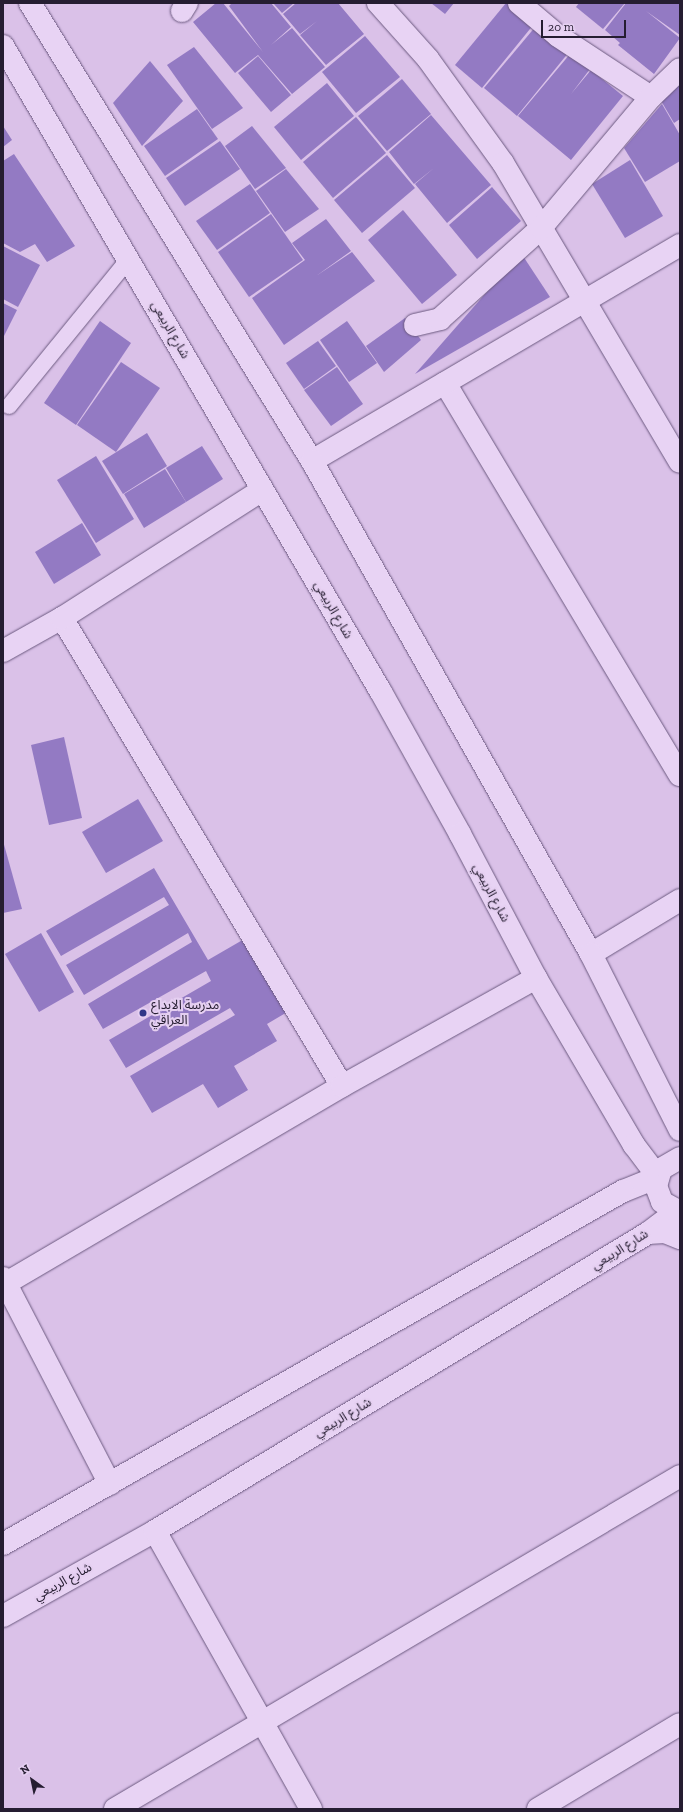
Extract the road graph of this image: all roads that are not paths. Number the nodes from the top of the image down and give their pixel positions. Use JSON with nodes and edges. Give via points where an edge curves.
{"nodes":[{"id":1,"x":30,"y":3,"type":"edge"},
{"id":2,"x":378,"y":3,"type":"edge"},
{"id":3,"x":519,"y":3,"type":"edge"},
{"id":4,"x":3,"y":46,"type":"edge"},
{"id":5,"x":680,"y":69,"type":"edge"},
{"id":6,"x":651,"y":97,"type":"junction"},
{"id":7,"x":541,"y":228,"type":"junction"},
{"id":8,"x":680,"y":245,"type":"edge"},
{"id":9,"x":128,"y":260,"type":"junction"},
{"id":10,"x":584,"y":301,"type":"junction"},
{"id":11,"x":415,"y":325,"type":"dead end"},
{"id":12,"x":445,"y":382,"type":"junction"},
{"id":13,"x":9,"y":406,"type":"dead end"},
{"id":14,"x":312,"y":460,"type":"junction"},
{"id":15,"x":680,"y":462,"type":"edge"},
{"id":16,"x":262,"y":490,"type":"junction"},
{"id":17,"x":62,"y":618,"type":"junction"},
{"id":18,"x":3,"y":651,"type":"edge"},
{"id":19,"x":680,"y":775,"type":"edge"},
{"id":20,"x":680,"y":900,"type":"edge"},
{"id":21,"x":591,"y":954,"type":"junction"},
{"id":22,"x":536,"y":978,"type":"junction"},
{"id":23,"x":342,"y":1086,"type":"junction"},
{"id":24,"x":679,"y":1125,"type":"edge"},
{"id":25,"x":634,"y":1145,"type":"junction"},
{"id":26,"x":680,"y":1158,"type":"edge"},
{"id":27,"x":658,"y":1177,"type":"junction"},
{"id":28,"x":623,"y":1191,"type":"junction"},
{"id":29,"x":679,"y":1214,"type":"edge"},
{"id":30,"x":648,"y":1233,"type":"junction"},
{"id":31,"x":680,"y":1238,"type":"edge"},
{"id":32,"x":4,"y":1282,"type":"edge"},
{"id":33,"x":680,"y":1476,"type":"edge"},
{"id":34,"x":110,"y":1484,"type":"junction"},
{"id":35,"x":155,"y":1531,"type":"junction"},
{"id":36,"x":3,"y":1544,"type":"edge"},
{"id":37,"x":3,"y":1616,"type":"edge"},
{"id":38,"x":262,"y":1722,"type":"junction"},
{"id":39,"x":680,"y":1724,"type":"edge"},
{"id":40,"x":115,"y":1809,"type":"edge"},
{"id":41,"x":311,"y":1809,"type":"edge"},
{"id":42,"x":538,"y":1809,"type":"edge"}],
"edges":[{"from":1,"to":14,"type":"street"},
{"from":2,"to":7,"type":"street","via":[[428,59],[503,164]]},
{"from":3,"to":6,"type":"street","via":[[558,36]]},
{"from":4,"to":9,"type":"street","name":"شارع الربيعي"},
{"from":5,"to":6,"type":"street"},
{"from":6,"to":7,"type":"street"},
{"from":7,"to":10,"type":"street"},
{"from":7,"to":11,"type":"street","via":[[440,319]]},
{"from":8,"to":10,"type":"street"},
{"from":9,"to":13,"type":"lane"},
{"from":9,"to":16,"type":"street","name":"شارع الربيعي"},
{"from":10,"to":12,"type":"street"},
{"from":10,"to":15,"type":"street"},
{"from":12,"to":14,"type":"street"},
{"from":12,"to":19,"type":"street"},
{"from":14,"to":21,"type":"street"},
{"from":16,"to":17,"type":"street"},
{"from":16,"to":22,"type":"street","name":"شارع الربيعي","via":[[456,827]]},
{"from":17,"to":18,"type":"street"},
{"from":17,"to":23,"type":"street"},
{"from":20,"to":21,"type":"street"},
{"from":21,"to":24,"type":"street"},
{"from":22,"to":23,"type":"street"},
{"from":22,"to":25,"type":"street","name":"شارع الربيعي"},
{"from":23,"to":32,"type":"street"},
{"from":24,"to":25,"type":"street","via":[[675,1142],[665,1153],[650,1155]]},
{"from":25,"to":27,"type":"street","name":"شارع الربيعي"},
{"from":25,"to":28,"type":"street","via":[[632,1170]]},
{"from":26,"to":27,"type":"street","via":[[667,1163]]},
{"from":27,"to":28,"type":"street"},
{"from":27,"to":29,"type":"street","name":"شارع الربيعي","via":[[656,1186],[662,1202]]},
{"from":28,"to":30,"type":"street","via":[[645,1190],[656,1200],[659,1214]]},
{"from":28,"to":34,"type":"street"},
{"from":29,"to":30,"type":"street","name":"شارع الربيعي"},
{"from":30,"to":31,"type":"street","via":[[666,1232]]},
{"from":30,"to":35,"type":"street","name":"شارع الربيعي"},
{"from":32,"to":34,"type":"street"},
{"from":33,"to":38,"type":"street"},
{"from":34,"to":36,"type":"street"},
{"from":35,"to":37,"type":"street","name":"شارع الربيعي"},
{"from":35,"to":38,"type":"street"},
{"from":38,"to":40,"type":"street"},
{"from":38,"to":41,"type":"street"},
{"from":39,"to":42,"type":"street"}]}
